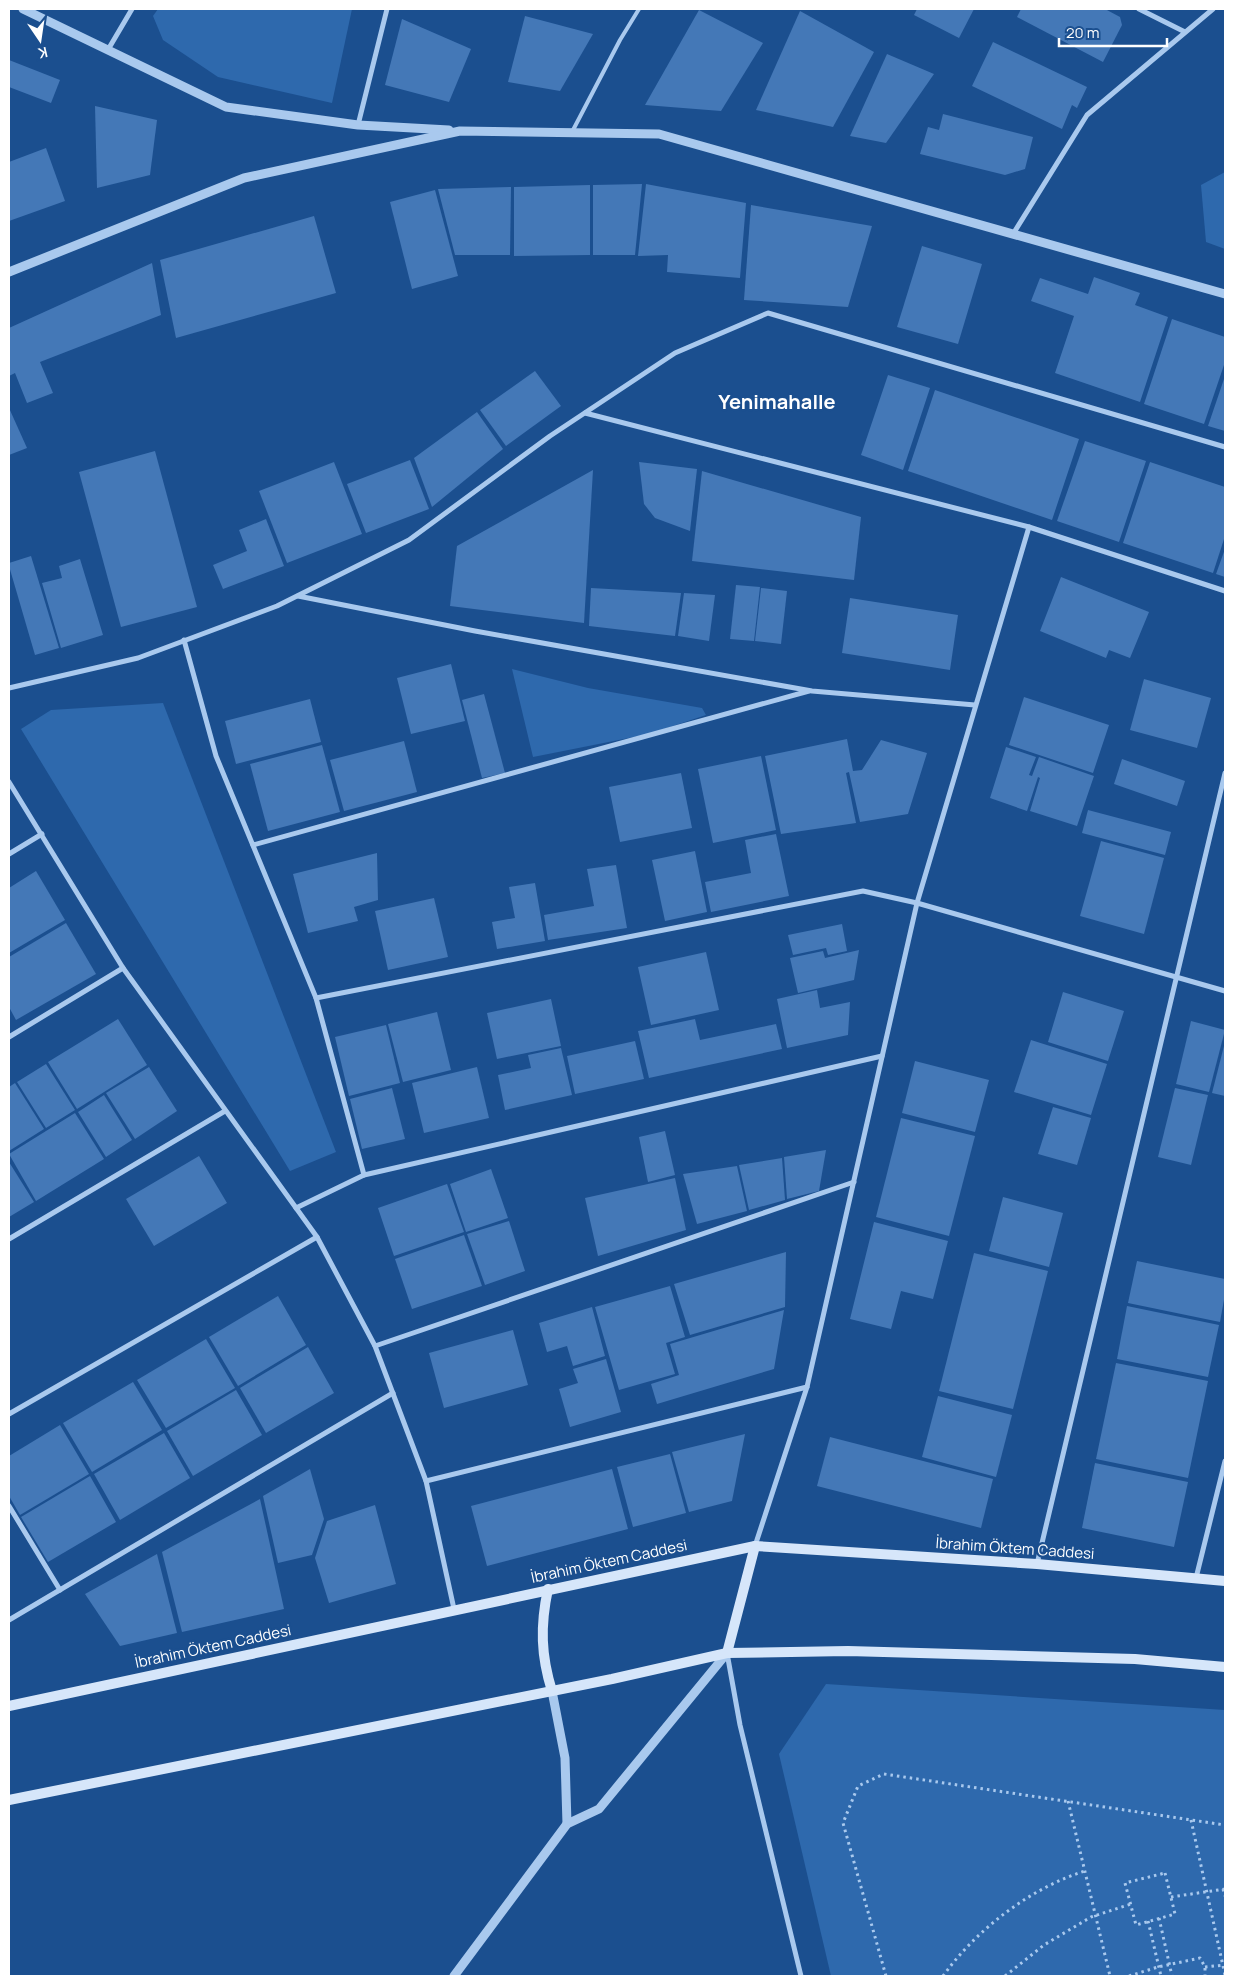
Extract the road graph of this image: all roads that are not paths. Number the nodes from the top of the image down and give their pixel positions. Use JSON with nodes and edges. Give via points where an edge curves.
{"nodes":[{"id":1,"x":23,"y":9,"type":"edge"},
{"id":2,"x":132,"y":9,"type":"edge"},
{"id":3,"x":387,"y":9,"type":"edge"},
{"id":4,"x":639,"y":9,"type":"edge"},
{"id":5,"x":1139,"y":9,"type":"edge"},
{"id":6,"x":1213,"y":9,"type":"edge"},
{"id":7,"x":1185,"y":32,"type":"junction"},
{"id":8,"x":109,"y":48,"type":"junction"},
{"id":9,"x":358,"y":126,"type":"junction"},
{"id":10,"x":460,"y":131,"type":"junction"},
{"id":11,"x":572,"y":132,"type":"junction"},
{"id":12,"x":1013,"y":234,"type":"junction"},
{"id":13,"x":9,"y":272,"type":"edge"},
{"id":14,"x":1225,"y":294,"type":"edge"},
{"id":15,"x":586,"y":412,"type":"junction"},
{"id":16,"x":1225,"y":448,"type":"edge"},
{"id":17,"x":1029,"y":527,"type":"junction"},
{"id":18,"x":1225,"y":591,"type":"edge"},
{"id":19,"x":297,"y":595,"type":"junction"},
{"id":20,"x":184,"y":640,"type":"junction"},
{"id":21,"x":9,"y":688,"type":"edge"},
{"id":22,"x":812,"y":691,"type":"junction"},
{"id":23,"x":975,"y":705,"type":"junction"},
{"id":24,"x":1225,"y":773,"type":"edge"},
{"id":25,"x":9,"y":782,"type":"edge"},
{"id":26,"x":42,"y":834,"type":"junction"},
{"id":27,"x":253,"y":845,"type":"junction"},
{"id":28,"x":9,"y":854,"type":"edge"},
{"id":29,"x":917,"y":903,"type":"junction"},
{"id":30,"x":122,"y":968,"type":"junction"},
{"id":31,"x":1176,"y":977,"type":"junction"},
{"id":32,"x":1225,"y":991,"type":"edge"},
{"id":33,"x":316,"y":998,"type":"junction"},
{"id":34,"x":9,"y":1037,"type":"edge"},
{"id":35,"x":882,"y":1056,"type":"junction"},
{"id":36,"x":225,"y":1111,"type":"junction"},
{"id":37,"x":364,"y":1175,"type":"junction"},
{"id":38,"x":854,"y":1182,"type":"junction"},
{"id":39,"x":296,"y":1208,"type":"junction"},
{"id":40,"x":316,"y":1237,"type":"junction"},
{"id":41,"x":9,"y":1239,"type":"edge"},
{"id":42,"x":375,"y":1346,"type":"junction"},
{"id":43,"x":807,"y":1387,"type":"junction"},
{"id":44,"x":393,"y":1393,"type":"junction"},
{"id":45,"x":9,"y":1414,"type":"edge"},
{"id":46,"x":1225,"y":1462,"type":"edge"},
{"id":47,"x":426,"y":1482,"type":"junction"},
{"id":48,"x":9,"y":1506,"type":"edge"},
{"id":49,"x":755,"y":1546,"type":"junction"},
{"id":50,"x":1037,"y":1564,"type":"junction"},
{"id":51,"x":1196,"y":1578,"type":"junction"},
{"id":52,"x":1225,"y":1581,"type":"edge"},
{"id":53,"x":548,"y":1589,"type":"junction"},
{"id":54,"x":60,"y":1590,"type":"junction"},
{"id":55,"x":454,"y":1609,"type":"junction"},
{"id":56,"x":9,"y":1620,"type":"edge"},
{"id":57,"x":727,"y":1653,"type":"junction"},
{"id":58,"x":1225,"y":1666,"type":"edge"},
{"id":59,"x":552,"y":1691,"type":"junction"},
{"id":60,"x":9,"y":1706,"type":"edge"},
{"id":61,"x":9,"y":1800,"type":"edge"},
{"id":62,"x":567,"y":1824,"type":"junction"},
{"id":63,"x":454,"y":1976,"type":"edge"},
{"id":64,"x":801,"y":1976,"type":"edge"}],
"edges":[{"from":1,"to":8,"type":"street"},
{"from":2,"to":8,"type":"street"},
{"from":3,"to":9,"type":"street"},
{"from":4,"to":11,"type":"lane"},
{"from":5,"to":7,"type":"street"},
{"from":6,"to":7,"type":"street"},
{"from":7,"to":12,"type":"street","via":[[1087,115]]},
{"from":8,"to":9,"type":"street","via":[[226,107]]},
{"from":9,"to":10,"type":"street"},
{"from":10,"to":11,"type":"street"},
{"from":10,"to":13,"type":"street","via":[[244,178]]},
{"from":11,"to":12,"type":"street","via":[[659,134]]},
{"from":12,"to":14,"type":"street"},
{"from":15,"to":16,"type":"street","via":[[675,352],[768,313]]},
{"from":15,"to":17,"type":"street"},
{"from":15,"to":19,"type":"street","via":[[408,540]]},
{"from":17,"to":18,"type":"street"},
{"from":17,"to":23,"type":"street"},
{"from":19,"to":20,"type":"street","via":[[277,606]]},
{"from":19,"to":22,"type":"street"},
{"from":20,"to":21,"type":"street","via":[[138,658]]},
{"from":20,"to":27,"type":"street","via":[[216,756]]},
{"from":22,"to":23,"type":"street"},
{"from":22,"to":27,"type":"street"},
{"from":23,"to":29,"type":"street"},
{"from":24,"to":31,"type":"street"},
{"from":25,"to":26,"type":"street"},
{"from":26,"to":28,"type":"street"},
{"from":26,"to":30,"type":"street"},
{"from":27,"to":33,"type":"street"},
{"from":29,"to":31,"type":"street"},
{"from":29,"to":33,"type":"street","via":[[863,891]]},
{"from":29,"to":35,"type":"street"},
{"from":30,"to":34,"type":"street"},
{"from":30,"to":36,"type":"street"},
{"from":31,"to":32,"type":"street"},
{"from":31,"to":50,"type":"street"},
{"from":33,"to":37,"type":"street"},
{"from":35,"to":37,"type":"street"},
{"from":35,"to":38,"type":"street"},
{"from":36,"to":39,"type":"street"},
{"from":36,"to":41,"type":"street"},
{"from":37,"to":39,"type":"street"},
{"from":38,"to":42,"type":"street"},
{"from":38,"to":43,"type":"street"},
{"from":39,"to":40,"type":"street"},
{"from":40,"to":42,"type":"street"},
{"from":40,"to":45,"type":"street"},
{"from":42,"to":44,"type":"street"},
{"from":43,"to":47,"type":"street"},
{"from":43,"to":49,"type":"street"},
{"from":44,"to":47,"type":"street"},
{"from":44,"to":54,"type":"street"},
{"from":46,"to":51,"type":"street"},
{"from":47,"to":55,"type":"street"},
{"from":48,"to":54,"type":"street"},
{"from":49,"to":50,"type":"main road","name":"İbrahim Öktem Caddesi"},
{"from":49,"to":53,"type":"main road","name":"İbrahim Öktem Caddesi"},
{"from":49,"to":57,"type":"main road"},
{"from":50,"to":51,"type":"main road","name":"İbrahim Öktem Caddesi"},
{"from":51,"to":52,"type":"main road","name":"İbrahim Öktem Caddesi"},
{"from":53,"to":55,"type":"main road","name":"İbrahim Öktem Caddesi"},
{"from":53,"to":59,"type":"main road","via":[[541,1633],[542,1653]]},
{"from":54,"to":56,"type":"street"},
{"from":55,"to":60,"type":"main road","name":"İbrahim Öktem Caddesi"},
{"from":57,"to":58,"type":"main road","via":[[858,1651],[1135,1659]]},
{"from":57,"to":59,"type":"main road"},
{"from":57,"to":62,"type":"street","via":[[599,1809]]},
{"from":57,"to":64,"type":"street","via":[[740,1725]]},
{"from":59,"to":61,"type":"main road"},
{"from":59,"to":62,"type":"street","via":[[565,1758]]},
{"from":62,"to":63,"type":"street"}]}
